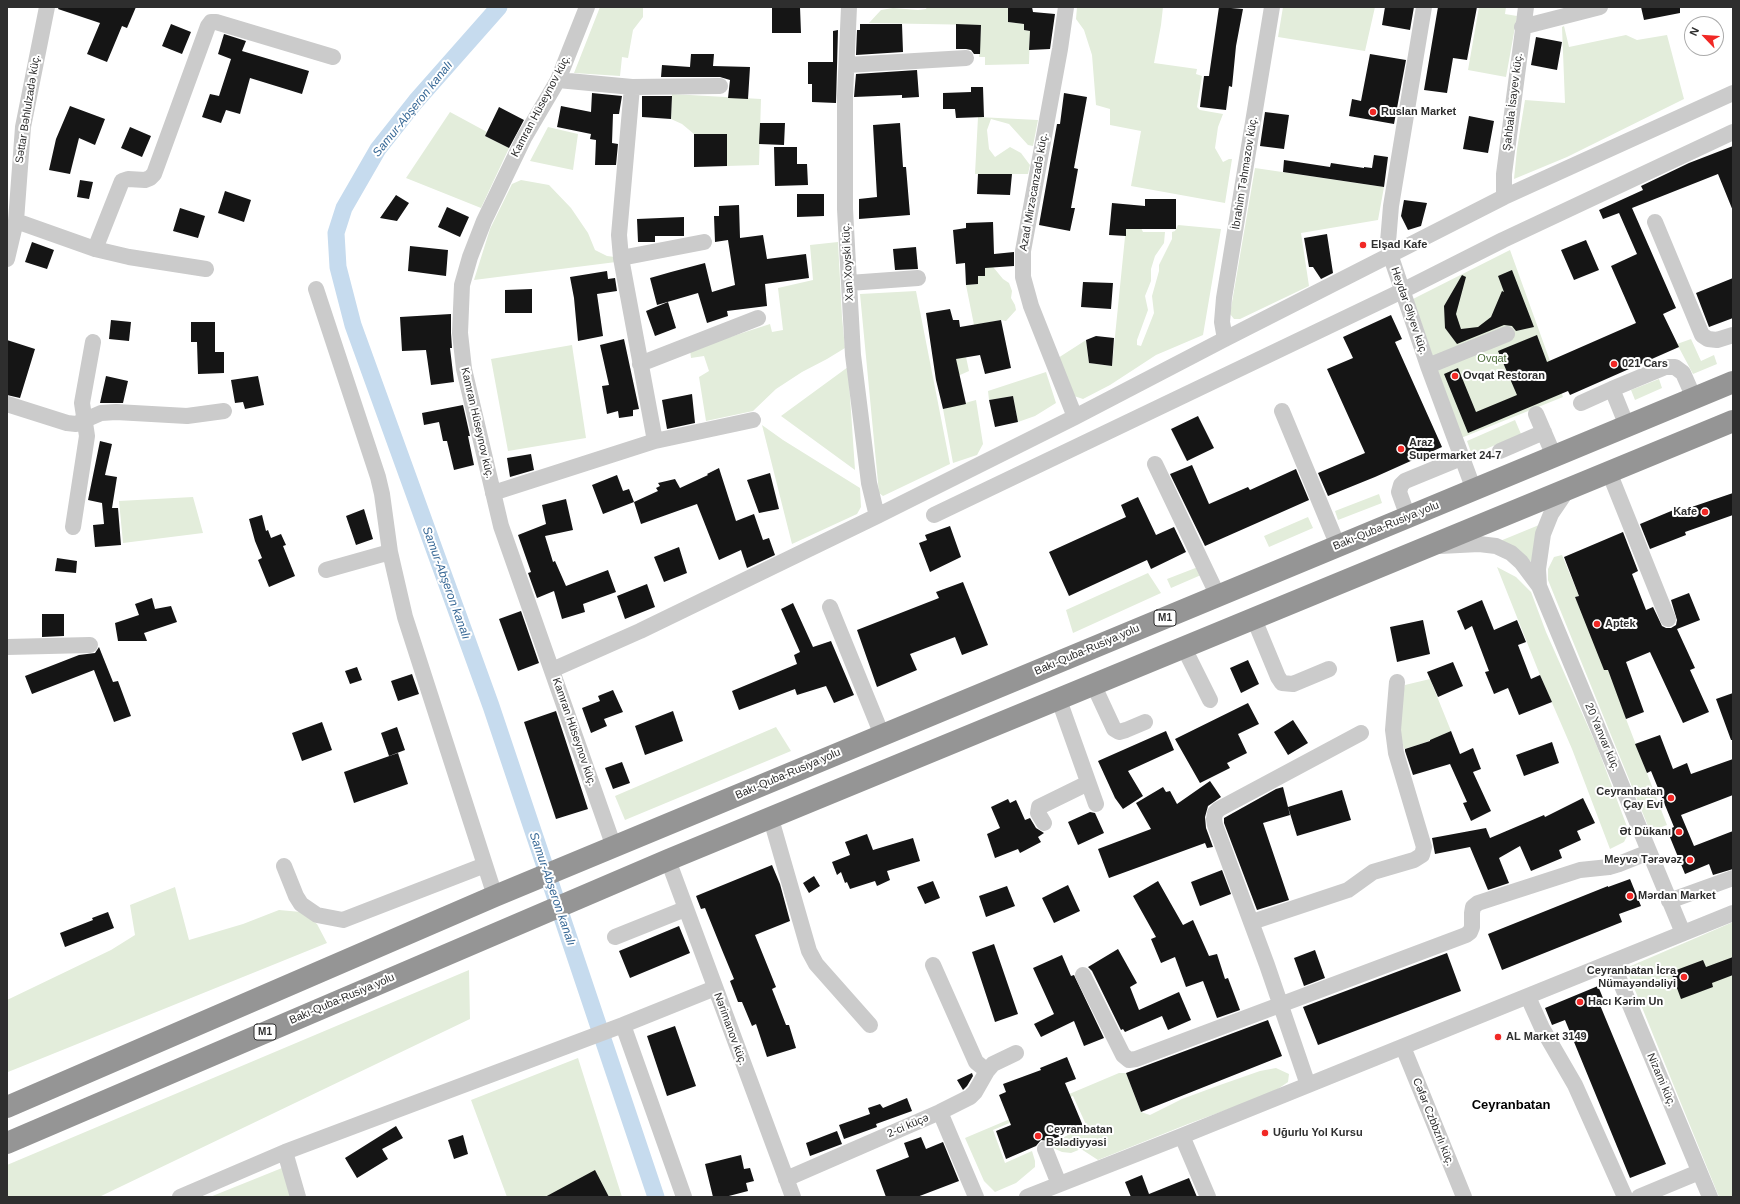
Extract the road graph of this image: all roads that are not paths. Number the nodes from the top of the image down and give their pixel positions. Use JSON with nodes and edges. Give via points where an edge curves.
{"nodes":[{"id":1,"x":46,"y":7,"type":"edge"},
{"id":2,"x":587,"y":7,"type":"edge"},
{"id":3,"x":849,"y":7,"type":"edge"},
{"id":4,"x":1066,"y":7,"type":"edge"},
{"id":5,"x":1272,"y":7,"type":"edge"},
{"id":6,"x":1424,"y":7,"type":"edge"},
{"id":7,"x":1526,"y":7,"type":"edge"},
{"id":8,"x":1600,"y":7,"type":"edge"},
{"id":9,"x":1522,"y":27,"type":"junction"},
{"id":10,"x":333,"y":57,"type":"dead end"},
{"id":11,"x":966,"y":58,"type":"dead end"},
{"id":12,"x":847,"y":65,"type":"junction"},
{"id":13,"x":558,"y":80,"type":"junction"},
{"id":14,"x":720,"y":86,"type":"dead end"},
{"id":15,"x":632,"y":87,"type":"junction"},
{"id":16,"x":1733,"y":93,"type":"edge"},
{"id":17,"x":1733,"y":132,"type":"edge"},
{"id":18,"x":1504,"y":196,"type":"junction"},
{"id":19,"x":16,"y":221,"type":"junction"},
{"id":20,"x":1655,"y":222,"type":"dead end"},
{"id":21,"x":704,"y":242,"type":"dead end"},
{"id":22,"x":95,"y":249,"type":"junction"},
{"id":23,"x":1390,"y":254,"type":"junction"},
{"id":24,"x":621,"y":258,"type":"junction"},
{"id":25,"x":7,"y":259,"type":"edge"},
{"id":26,"x":206,"y":269,"type":"dead end"},
{"id":27,"x":918,"y":278,"type":"dead end"},
{"id":28,"x":849,"y":283,"type":"junction"},
{"id":29,"x":316,"y":289,"type":"dead end"},
{"id":30,"x":1402,"y":291,"type":"junction"},
{"id":31,"x":758,"y":318,"type":"dead end"},
{"id":32,"x":1507,"y":334,"type":"dead end"},
{"id":33,"x":1733,"y":335,"type":"edge"},
{"id":34,"x":1225,"y":338,"type":"junction"},
{"id":35,"x":93,"y":342,"type":"dead end"},
{"id":36,"x":640,"y":364,"type":"junction"},
{"id":37,"x":1428,"y":366,"type":"junction"},
{"id":38,"x":1733,"y":382,"type":"edge"},
{"id":39,"x":1612,"y":389,"type":"junction"},
{"id":40,"x":1694,"y":398,"type":"junction"},
{"id":41,"x":1581,"y":403,"type":"dead end"},
{"id":42,"x":7,"y":404,"type":"edge"},
{"id":43,"x":1282,"y":410,"type":"dead end"},
{"id":44,"x":224,"y":411,"type":"dead end"},
{"id":45,"x":1536,"y":414,"type":"dead end"},
{"id":46,"x":1075,"y":417,"type":"junction"},
{"id":47,"x":84,"y":420,"type":"junction"},
{"id":48,"x":753,"y":420,"type":"dead end"},
{"id":49,"x":1733,"y":421,"type":"edge"},
{"id":50,"x":1627,"y":426,"type":"junction"},
{"id":51,"x":1544,"y":432,"type":"junction"},
{"id":52,"x":655,"y":441,"type":"junction"},
{"id":53,"x":1500,"y":451,"type":"dead end"},
{"id":54,"x":1554,"y":456,"type":"junction"},
{"id":55,"x":1462,"y":458,"type":"junction"},
{"id":56,"x":1155,"y":464,"type":"dead end"},
{"id":57,"x":1609,"y":472,"type":"junction"},
{"id":58,"x":1568,"y":489,"type":"junction"},
{"id":59,"x":1474,"y":490,"type":"junction"},
{"id":60,"x":492,"y":494,"type":"junction"},
{"id":61,"x":877,"y":516,"type":"junction"},
{"id":62,"x":934,"y":516,"type":"dead end"},
{"id":63,"x":1408,"y":517,"type":"junction"},
{"id":64,"x":73,"y":527,"type":"dead end"},
{"id":65,"x":1338,"y":546,"type":"junction"},
{"id":66,"x":1428,"y":547,"type":"junction"},
{"id":67,"x":390,"y":552,"type":"junction"},
{"id":68,"x":326,"y":570,"type":"dead end"},
{"id":69,"x":1539,"y":586,"type":"junction"},
{"id":70,"x":1218,"y":596,"type":"junction"},
{"id":71,"x":830,"y":607,"type":"dead end"},
{"id":72,"x":1254,"y":619,"type":"junction"},
{"id":73,"x":1668,"y":619,"type":"dead end"},
{"id":74,"x":90,"y":645,"type":"dead end"},
{"id":75,"x":7,"y":648,"type":"edge"},
{"id":76,"x":1184,"y":648,"type":"junction"},
{"id":77,"x":1329,"y":669,"type":"dead end"},
{"id":78,"x":552,"y":670,"type":"junction"},
{"id":79,"x":1397,"y":682,"type":"dead end"},
{"id":80,"x":1094,"y":686,"type":"junction"},
{"id":81,"x":1059,"y":700,"type":"junction"},
{"id":82,"x":1210,"y":700,"type":"dead end"},
{"id":83,"x":1145,"y":722,"type":"dead end"},
{"id":84,"x":1361,"y":733,"type":"dead end"},
{"id":85,"x":882,"y":735,"type":"junction"},
{"id":86,"x":1088,"y":782,"type":"junction"},
{"id":87,"x":1096,"y":804,"type":"dead end"},
{"id":88,"x":771,"y":819,"type":"junction"},
{"id":89,"x":1044,"y":823,"type":"dead end"},
{"id":90,"x":605,"y":850,"type":"junction"},
{"id":91,"x":1650,"y":852,"type":"junction"},
{"id":92,"x":668,"y":860,"type":"junction"},
{"id":93,"x":485,"y":865,"type":"junction"},
{"id":94,"x":284,"y":866,"type":"dead end"},
{"id":95,"x":1733,"y":878,"type":"edge"},
{"id":96,"x":502,"y":893,"type":"junction"},
{"id":97,"x":1669,"y":901,"type":"junction"},
{"id":98,"x":685,"y":909,"type":"junction"},
{"id":99,"x":1733,"y":913,"type":"edge"},
{"id":100,"x":1252,"y":922,"type":"junction"},
{"id":101,"x":1683,"y":933,"type":"junction"},
{"id":102,"x":615,"y":937,"type":"dead end"},
{"id":103,"x":1612,"y":962,"type":"junction"},
{"id":104,"x":933,"y":965,"type":"dead end"},
{"id":105,"x":1083,"y":975,"type":"dead end"},
{"id":106,"x":715,"y":988,"type":"junction"},
{"id":107,"x":1528,"y":997,"type":"junction"},
{"id":108,"x":1281,"y":1005,"type":"junction"},
{"id":109,"x":870,"y":1025,"type":"dead end"},
{"id":110,"x":620,"y":1026,"type":"junction"},
{"id":111,"x":1403,"y":1047,"type":"junction"},
{"id":112,"x":1016,"y":1053,"type":"dead end"},
{"id":113,"x":987,"y":1071,"type":"junction"},
{"id":114,"x":1308,"y":1085,"type":"junction"},
{"id":115,"x":7,"y":1107,"type":"edge"},
{"id":116,"x":940,"y":1112,"type":"junction"},
{"id":117,"x":1182,"y":1136,"type":"junction"},
{"id":118,"x":7,"y":1143,"type":"edge"},
{"id":119,"x":1045,"y":1149,"type":"dead end"},
{"id":120,"x":285,"y":1152,"type":"junction"},
{"id":121,"x":1700,"y":1172,"type":"junction"},
{"id":122,"x":786,"y":1179,"type":"junction"},
{"id":123,"x":1059,"y":1184,"type":"junction"},
{"id":124,"x":1044,"y":1194,"type":"edge"},
{"id":125,"x":180,"y":1197,"type":"edge"},
{"id":126,"x":298,"y":1197,"type":"edge"},
{"id":127,"x":684,"y":1197,"type":"edge"},
{"id":128,"x":793,"y":1197,"type":"edge"},
{"id":129,"x":976,"y":1197,"type":"edge"},
{"id":130,"x":1027,"y":1197,"type":"edge"},
{"id":131,"x":1208,"y":1197,"type":"edge"},
{"id":132,"x":1464,"y":1197,"type":"edge"},
{"id":133,"x":1625,"y":1197,"type":"edge"},
{"id":134,"x":1640,"y":1197,"type":"edge"},
{"id":135,"x":1710,"y":1197,"type":"edge"}],
"edges":[{"from":1,"to":19,"type":"street","name":"Səttar Bəhlulzadə küç.","via":[[23,127]]},
{"from":2,"to":13,"type":"street","name":"Kamran Hüseynov küç."},
{"from":3,"to":12,"type":"street","name":"Xan Xoyski küç."},
{"from":4,"to":46,"type":"street","name":"Azad Mirzəcanzadə küç.","via":[[1022,251],[1024,277],[1031,306]]},
{"from":5,"to":34,"type":"street","name":"İbrahim Təhməzov küç.","via":[[1224,298],[1222,322]]},
{"from":6,"to":23,"type":"street","name":"Heydər Əliyev küç.","via":[[1391,206],[1388,242]]},
{"from":7,"to":9,"type":"street","name":"Şahbala İsayev küç."},
{"from":8,"to":9,"type":"street"},
{"from":9,"to":18,"type":"street","name":"Şahbala İsayev küç.","via":[[1504,174]]},
{"from":10,"to":22,"type":"street","via":[[211,22],[154,174],[145,180],[122,181]]},
{"from":11,"to":12,"type":"street"},
{"from":12,"to":28,"type":"street","name":"Xan Xoyski küç.","via":[[845,210]]},
{"from":13,"to":15,"type":"street"},
{"from":13,"to":60,"type":"street","name":"Kamran Hüseynov küç.","via":[[524,138],[484,222],[462,286],[462,357]]},
{"from":14,"to":15,"type":"street"},
{"from":15,"to":24,"type":"street","via":[[620,235]]},
{"from":16,"to":18,"type":"street"},
{"from":17,"to":30,"type":"street","via":[[1503,240]]},
{"from":18,"to":23,"type":"street"},
{"from":19,"to":22,"type":"street"},
{"from":19,"to":25,"type":"street","name":"Səttar Bəhlulzadə küç."},
{"from":20,"to":33,"type":"street","via":[[1702,336],[1717,340]]},
{"from":21,"to":24,"type":"street"},
{"from":22,"to":26,"type":"street"},
{"from":23,"to":30,"type":"street","name":"Heydər Əliyev küç."},
{"from":23,"to":34,"type":"street"},
{"from":24,"to":36,"type":"street"},
{"from":27,"to":28,"type":"street"},
{"from":28,"to":61,"type":"street","name":"Xan Xoyski küç.","via":[[853,355],[869,483]]},
{"from":29,"to":67,"type":"street","via":[[378,478]]},
{"from":30,"to":37,"type":"street","name":"Heydər Əliyev küç."},
{"from":30,"to":62,"type":"street"},
{"from":31,"to":36,"type":"street"},
{"from":32,"to":37,"type":"street"},
{"from":34,"to":46,"type":"street"},
{"from":35,"to":47,"type":"street","via":[[82,403]]},
{"from":36,"to":52,"type":"street"},
{"from":37,"to":55,"type":"street","name":"Heydər Əliyev küç."},
{"from":38,"to":40,"type":"highway","name":"Bakı-Quba-Rusiya yolu","number":"M1"},
{"from":39,"to":40,"type":"street","via":[[1665,367],[1675,367],[1683,373]]},
{"from":39,"to":41,"type":"street"},
{"from":39,"to":50,"type":"street"},
{"from":40,"to":50,"type":"highway","name":"Bakı-Quba-Rusiya yolu","number":"M1"},
{"from":42,"to":47,"type":"street","via":[[67,423],[76,424]]},
{"from":43,"to":65,"type":"street"},
{"from":44,"to":47,"type":"street","via":[[187,416],[116,412],[101,413]]},
{"from":45,"to":51,"type":"street"},
{"from":46,"to":61,"type":"street"},
{"from":47,"to":64,"type":"street","via":[[87,436]]},
{"from":48,"to":52,"type":"street"},
{"from":49,"to":57,"type":"highway"},
{"from":50,"to":54,"type":"highway","name":"Bakı-Quba-Rusiya yolu","number":"M1"},
{"from":51,"to":53,"type":"street"},
{"from":51,"to":54,"type":"street"},
{"from":52,"to":60,"type":"street"},
{"from":54,"to":59,"type":"highway","name":"Bakı-Quba-Rusiya yolu","number":"M1"},
{"from":55,"to":59,"type":"street","name":"Heydər Əliyev küç."},
{"from":55,"to":63,"type":"street","via":[[1405,481],[1401,485],[1400,492]]},
{"from":56,"to":70,"type":"street"},
{"from":57,"to":58,"type":"highway"},
{"from":57,"to":73,"type":"street"},
{"from":58,"to":66,"type":"highway"},
{"from":58,"to":69,"type":"street","via":[[1551,514],[1543,534],[1538,569]]},
{"from":59,"to":63,"type":"highway","name":"Bakı-Quba-Rusiya yolu","number":"M1"},
{"from":60,"to":78,"type":"street","name":"Kamran Hüseynov küç."},
{"from":61,"to":78,"type":"street","via":[[640,631]]},
{"from":63,"to":65,"type":"highway","name":"Bakı-Quba-Rusiya yolu","number":"M1"},
{"from":65,"to":70,"type":"highway","name":"Bakı-Quba-Rusiya yolu","number":"M1"},
{"from":66,"to":69,"type":"street","via":[[1479,544],[1496,546],[1511,553],[1521,562]]},
{"from":66,"to":72,"type":"highway"},
{"from":67,"to":68,"type":"street"},
{"from":67,"to":93,"type":"street","via":[[405,617]]},
{"from":69,"to":91,"type":"street","name":"20 Yanvar küç."},
{"from":70,"to":85,"type":"highway","name":"Bakı-Quba-Rusiya yolu","number":"M1"},
{"from":71,"to":85,"type":"street"},
{"from":72,"to":76,"type":"highway"},
{"from":72,"to":77,"type":"street","via":[[1282,683],[1293,684]]},
{"from":74,"to":75,"type":"street"},
{"from":76,"to":80,"type":"highway"},
{"from":76,"to":82,"type":"street"},
{"from":78,"to":90,"type":"street","name":"Kamran Hüseynov küç."},
{"from":79,"to":100,"type":"street","via":[[1393,730],[1396,753],[1424,847],[1422,855],[1414,860],[1373,872],[1348,890]]},
{"from":80,"to":81,"type":"highway"},
{"from":80,"to":83,"type":"street","via":[[1114,729],[1119,732]]},
{"from":81,"to":86,"type":"street"},
{"from":81,"to":88,"type":"highway"},
{"from":84,"to":100,"type":"street","via":[[1215,813],[1215,825]]},
{"from":85,"to":90,"type":"highway","name":"Bakı-Quba-Rusiya yolu","number":"M1"},
{"from":86,"to":87,"type":"street"},
{"from":86,"to":89,"type":"street","via":[[1039,807],[1038,813]]},
{"from":88,"to":92,"type":"highway"},
{"from":88,"to":109,"type":"street","via":[[809,951],[816,964]]},
{"from":90,"to":96,"type":"highway","name":"Bakı-Quba-Rusiya yolu"},
{"from":91,"to":97,"type":"street","name":"20 Yanvar küç."},
{"from":91,"to":108,"type":"street","via":[[1609,867],[1580,870],[1478,904],[1472,913],[1470,932],[1466,935]]},
{"from":92,"to":98,"type":"street","name":"Nərimanov küç."},
{"from":92,"to":118,"type":"highway","name":"Bakı-Quba-Rusiya yolu","number":"M1"},
{"from":93,"to":94,"type":"street","via":[[343,920],[317,915],[301,904]]},
{"from":93,"to":96,"type":"street"},
{"from":95,"to":97,"type":"street"},
{"from":96,"to":115,"type":"highway"},
{"from":97,"to":101,"type":"street","name":"20 Yanvar küç."},
{"from":98,"to":102,"type":"street"},
{"from":98,"to":106,"type":"street","name":"Nərimanov küç."},
{"from":99,"to":101,"type":"street"},
{"from":100,"to":108,"type":"street"},
{"from":101,"to":103,"type":"street"},
{"from":103,"to":107,"type":"street"},
{"from":103,"to":121,"type":"street","name":"Nizami küç."},
{"from":104,"to":113,"type":"street","via":[[976,1062]]},
{"from":105,"to":108,"type":"street","via":[[1123,1055],[1129,1060]]},
{"from":106,"to":110,"type":"street"},
{"from":106,"to":122,"type":"street","name":"Nərimanov küç."},
{"from":107,"to":111,"type":"street"},
{"from":107,"to":133,"type":"street","via":[[1542,1028],[1575,1085]]},
{"from":108,"to":114,"type":"street"},
{"from":110,"to":120,"type":"street"},
{"from":110,"to":127,"type":"street"},
{"from":111,"to":114,"type":"street"},
{"from":111,"to":132,"type":"street","name":"Cəfər Czbbzrlı küç."},
{"from":112,"to":113,"type":"street","name":"2-ci küçə","via":[[999,1060]]},
{"from":113,"to":116,"type":"street","name":"2-ci küçə","via":[[976,1092]]},
{"from":114,"to":117,"type":"street"},
{"from":116,"to":122,"type":"street","name":"2-ci küçə"},
{"from":116,"to":129,"type":"street"},
{"from":117,"to":123,"type":"street"},
{"from":117,"to":131,"type":"street"},
{"from":119,"to":123,"type":"street"},
{"from":120,"to":125,"type":"street"},
{"from":120,"to":126,"type":"street"},
{"from":121,"to":134,"type":"street"},
{"from":121,"to":135,"type":"street","name":"Nizami küç."},
{"from":122,"to":128,"type":"street","name":"Nərimanov küç."},
{"from":123,"to":124,"type":"street"},
{"from":124,"to":130,"type":"street"}]}
